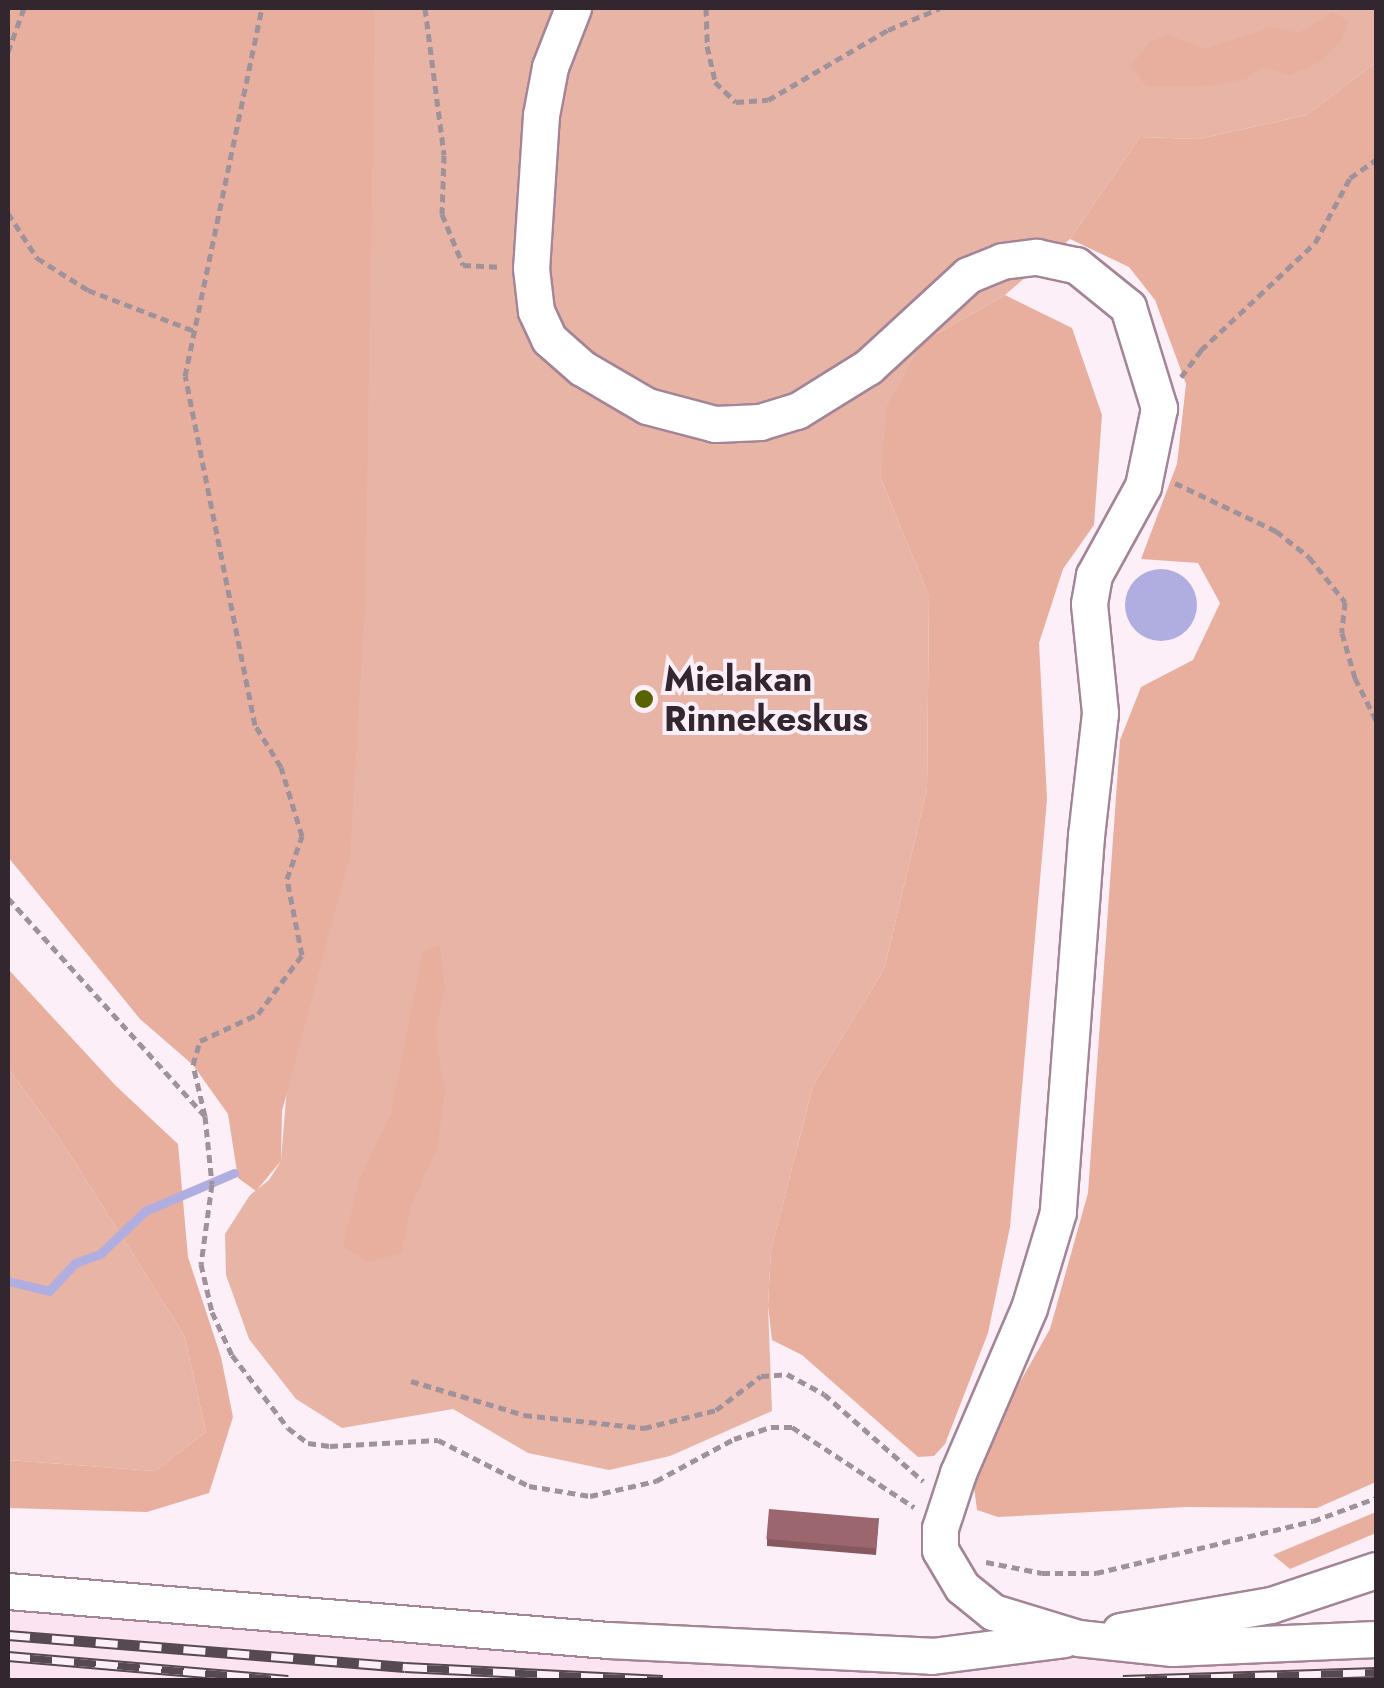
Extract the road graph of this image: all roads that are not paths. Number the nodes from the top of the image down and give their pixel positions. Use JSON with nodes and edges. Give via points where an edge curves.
{"nodes":[{"id":1,"x":573,"y":8,"type":"edge"},
{"id":2,"x":1376,"y":1570,"type":"edge"},
{"id":3,"x":8,"y":1591,"type":"edge"},
{"id":4,"x":1078,"y":1638,"type":"junction"},
{"id":5,"x":1376,"y":1639,"type":"edge"}],
"edges":[{"from":1,"to":4,"type":"street","via":[[540,115],[536,310],[549,339],[582,368],[647,406],[715,424],[798,411],[868,367],[968,275],[1002,261],[1037,257],[1076,265],[1128,307],[1159,408],[1143,486],[1094,576],[1088,604],[1100,713],[1058,1212],[1035,1292],[944,1514],[940,1550],[962,1587],[993,1612]]},
{"from":2,"to":4,"type":"street","via":[[1271,1605]]},
{"from":3,"to":4,"type":"street","via":[[608,1640],[932,1656]]},
{"from":4,"to":5,"type":"street","via":[[1172,1648]]}]}
